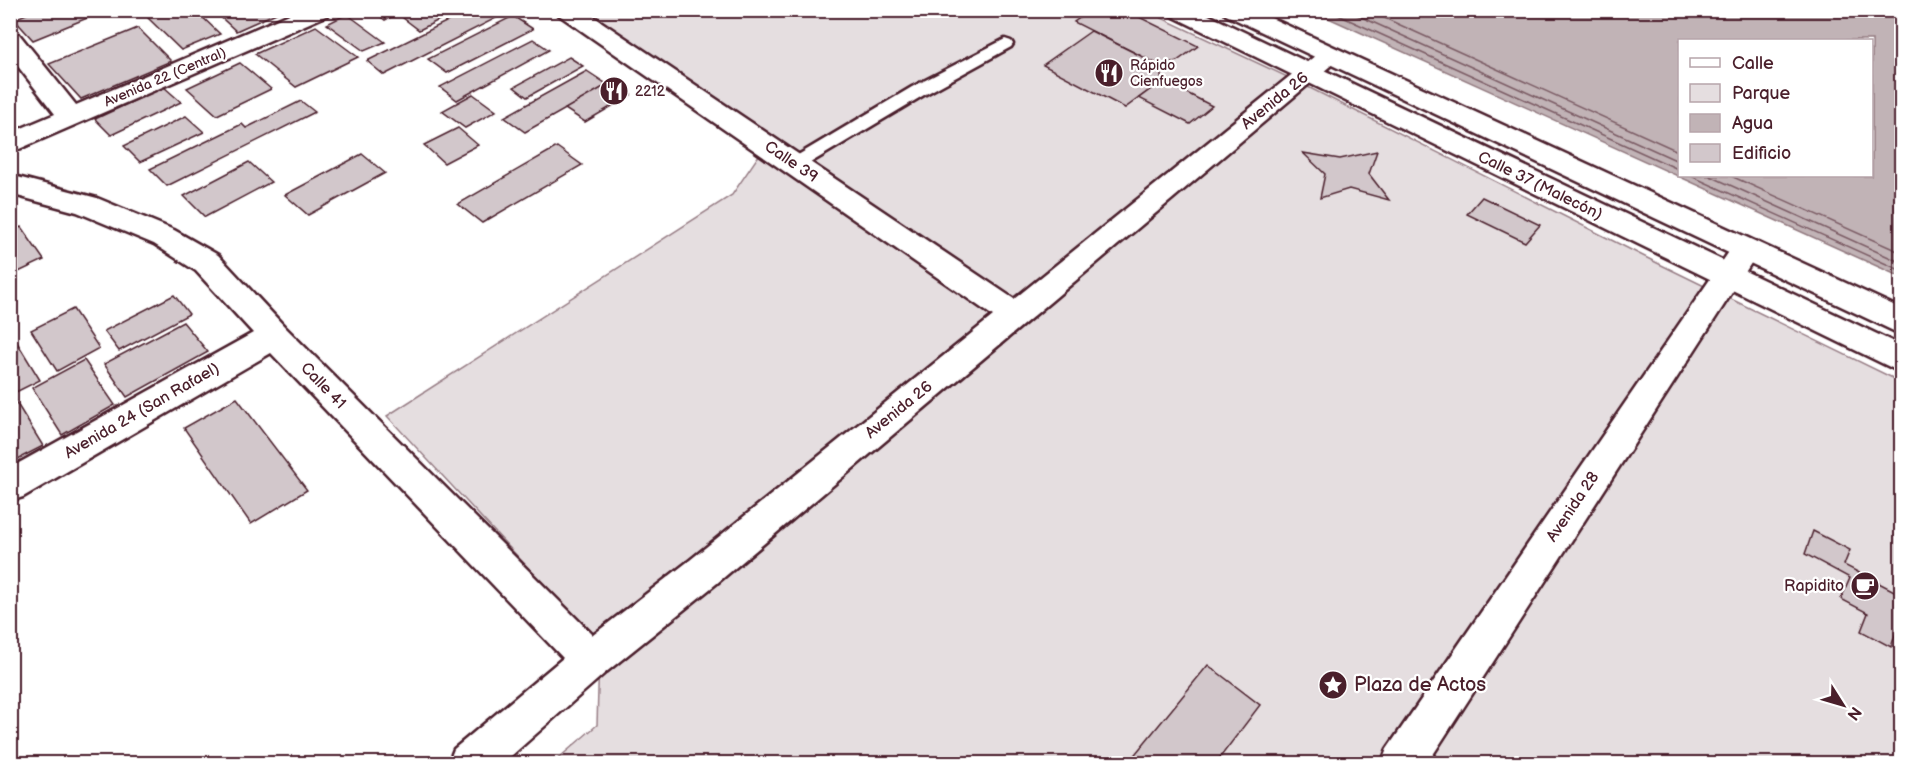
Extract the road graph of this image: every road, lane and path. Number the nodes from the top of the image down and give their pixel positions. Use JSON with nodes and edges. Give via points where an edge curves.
{"nodes":[{"id":1,"x":320,"y":10,"type":"edge"},
{"id":2,"x":567,"y":10,"type":"edge"},
{"id":3,"x":1178,"y":10,"type":"edge"},
{"id":4,"x":1234,"y":10,"type":"edge"},
{"id":5,"x":10,"y":39,"type":"edge"},
{"id":6,"x":1005,"y":44,"type":"dead end"},
{"id":7,"x":1319,"y":64,"type":"junction"},
{"id":8,"x":72,"y":118,"type":"junction"},
{"id":9,"x":10,"y":144,"type":"edge"},
{"id":10,"x":794,"y":165,"type":"junction"},
{"id":11,"x":10,"y":184,"type":"edge"},
{"id":12,"x":1736,"y":263,"type":"junction"},
{"id":13,"x":1015,"y":315,"type":"junction"},
{"id":14,"x":1902,"y":323,"type":"edge"},
{"id":15,"x":274,"y":336,"type":"junction"},
{"id":16,"x":1902,"y":361,"type":"edge"},
{"id":17,"x":10,"y":486,"type":"edge"},
{"id":18,"x":591,"y":660,"type":"junction"},
{"id":19,"x":469,"y":764,"type":"edge"},
{"id":20,"x":1402,"y":764,"type":"edge"}],
"edges":[{"from":1,"to":8,"type":"street","name":"Avenida 22 (Central)"},
{"from":2,"to":10,"type":"street","name":"Calle 39"},
{"from":3,"to":7,"type":"street","name":"Calle 37 (Malecón)"},
{"from":4,"to":7,"type":"street","name":"Calle 37 (Malecón)"},
{"from":5,"to":8,"type":"street"},
{"from":6,"to":10,"type":"lane"},
{"from":7,"to":12,"type":"street","name":"Calle 37 (Malecón)"},
{"from":7,"to":13,"type":"street","name":"Avenida 26"},
{"from":8,"to":9,"type":"street","name":"Avenida 22 (Central)"},
{"from":10,"to":13,"type":"street","name":"Calle 39"},
{"from":11,"to":15,"type":"street","name":"Calle 41","via":[[87,205],[164,237],[207,263]]},
{"from":12,"to":14,"type":"street","name":"Calle 37 (Malecón)"},
{"from":12,"to":16,"type":"street","name":"Calle 37 (Malecón)"},
{"from":12,"to":20,"type":"street","name":"Avenida 28"},
{"from":13,"to":18,"type":"street","name":"Avenida 26"},
{"from":15,"to":17,"type":"street","name":"Avenida 24 (San Rafael)"},
{"from":15,"to":18,"type":"street","name":"Calle 41"},
{"from":18,"to":19,"type":"street","name":"Avenida 26"}]}
